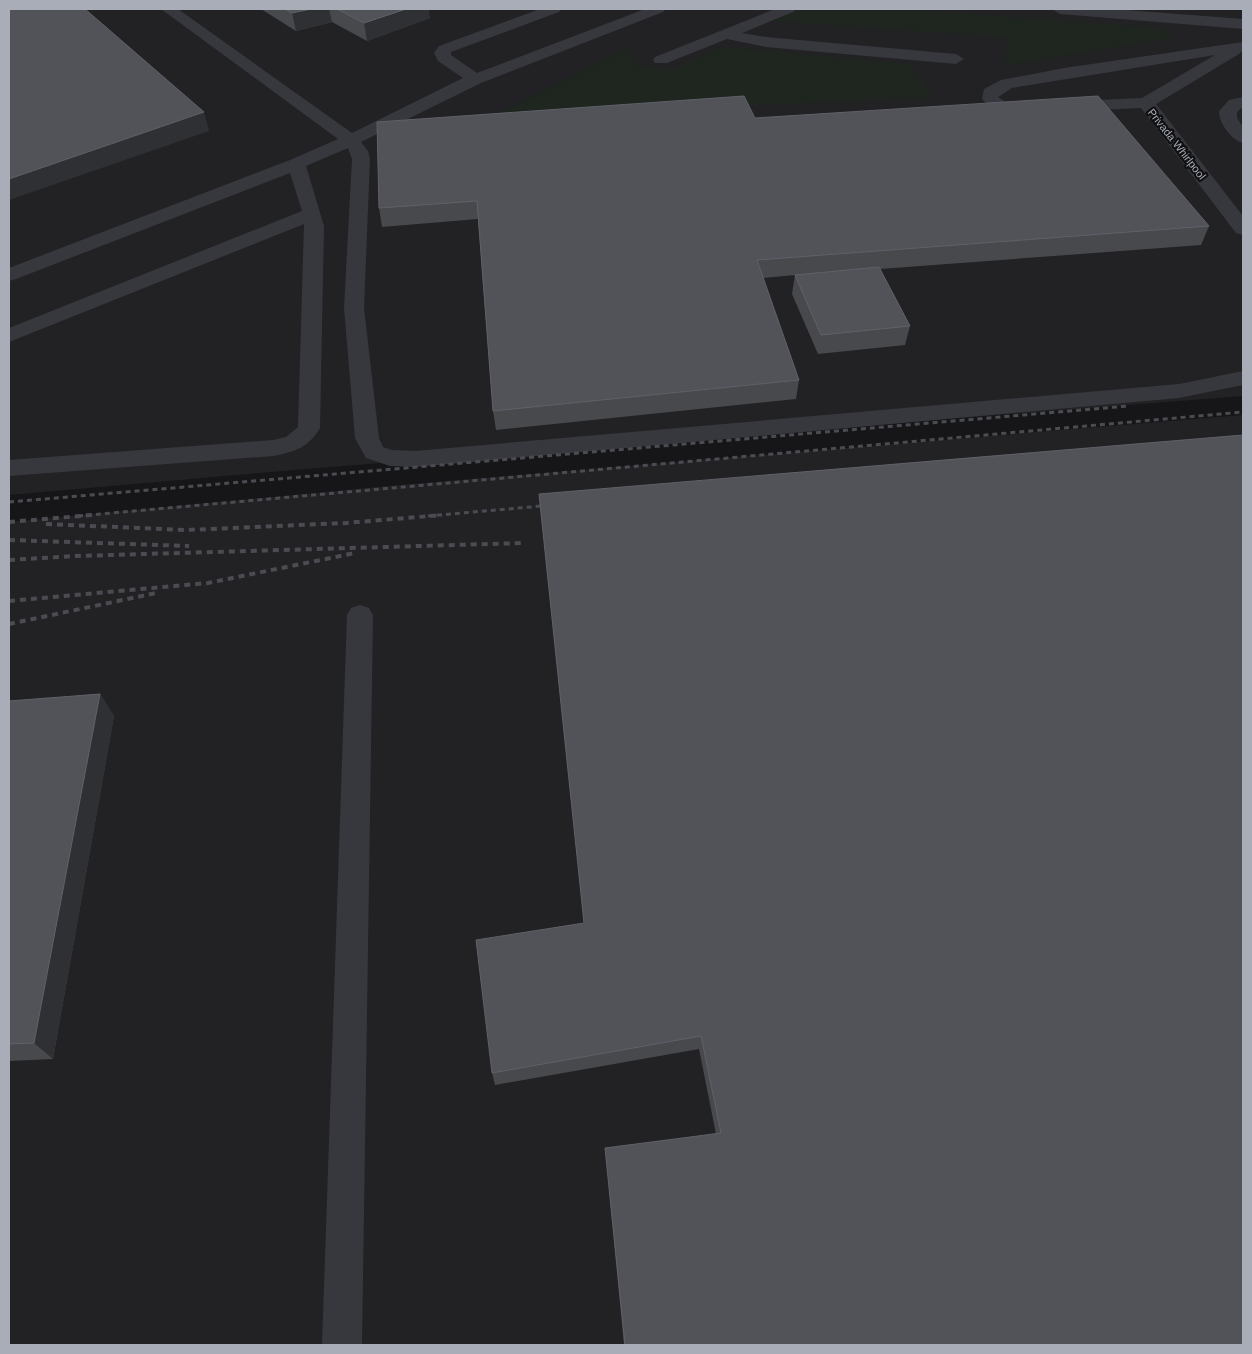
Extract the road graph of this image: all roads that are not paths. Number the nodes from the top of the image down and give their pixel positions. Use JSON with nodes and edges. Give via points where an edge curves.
{"nodes":[{"id":1,"x":168,"y":9,"type":"edge"},
{"id":2,"x":554,"y":9,"type":"edge"},
{"id":3,"x":614,"y":9,"type":"edge"},
{"id":4,"x":658,"y":9,"type":"edge"},
{"id":5,"x":788,"y":9,"type":"edge"},
{"id":6,"x":1060,"y":9,"type":"edge"},
{"id":7,"x":1171,"y":13,"type":"edge"},
{"id":8,"x":634,"y":18,"type":"junction"},
{"id":9,"x":1243,"y":24,"type":"edge"},
{"id":10,"x":729,"y":35,"type":"junction"},
{"id":11,"x":1242,"y":43,"type":"edge"},
{"id":12,"x":956,"y":59,"type":"dead end"},
{"id":13,"x":661,"y":60,"type":"dead end"},
{"id":14,"x":475,"y":79,"type":"junction"},
{"id":15,"x":1243,"y":102,"type":"edge"},
{"id":16,"x":1146,"y":103,"type":"junction"},
{"id":17,"x":1243,"y":138,"type":"edge"},
{"id":18,"x":350,"y":140,"type":"junction"},
{"id":19,"x":296,"y":164,"type":"junction"},
{"id":20,"x":312,"y":214,"type":"junction"},
{"id":21,"x":1243,"y":229,"type":"edge"},
{"id":22,"x":9,"y":275,"type":"edge"},
{"id":23,"x":9,"y":336,"type":"edge"},
{"id":24,"x":1243,"y":378,"type":"edge"},
{"id":25,"x":9,"y":468,"type":"edge"},
{"id":26,"x":360,"y":615,"type":"dead end"},
{"id":27,"x":342,"y":1345,"type":"edge"}],
"edges":[{"from":1,"to":18,"type":"street"},
{"from":2,"to":14,"type":"street","via":[[455,45],[442,53],[444,58]]},
{"from":3,"to":8,"type":"street"},
{"from":4,"to":8,"type":"street"},
{"from":5,"to":10,"type":"street"},
{"from":6,"to":7,"type":"street"},
{"from":7,"to":9,"type":"street"},
{"from":8,"to":14,"type":"street"},
{"from":10,"to":12,"type":"street","via":[[766,42]]},
{"from":10,"to":13,"type":"street"},
{"from":11,"to":16,"type":"street","name":"Privada Whirlpool"},
{"from":11,"to":16,"type":"street","via":[[1007,84],[990,93],[995,104],[1013,109]]},
{"from":14,"to":18,"type":"street"},
{"from":15,"to":17,"type":"street","via":[[1228,111],[1228,119]]},
{"from":16,"to":21,"type":"street","name":"Privada Whirlpool"},
{"from":18,"to":19,"type":"street"},
{"from":18,"to":24,"type":"street","via":[[361,159],[354,308],[367,438],[374,452],[390,458],[415,459],[1179,391]]},
{"from":19,"to":20,"type":"street"},
{"from":19,"to":22,"type":"street"},
{"from":20,"to":23,"type":"street"},
{"from":20,"to":25,"type":"street","via":[[309,428],[303,438],[292,445],[273,448]]},
{"from":26,"to":27,"type":"street"}]}
